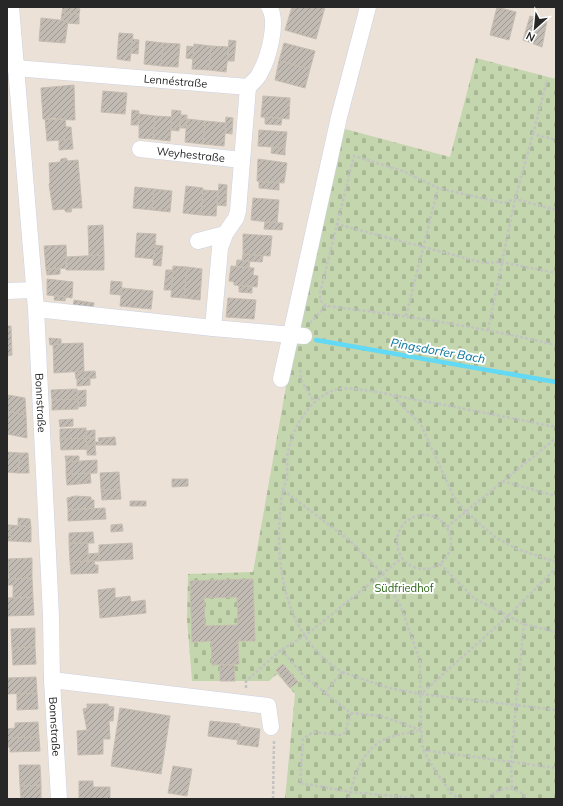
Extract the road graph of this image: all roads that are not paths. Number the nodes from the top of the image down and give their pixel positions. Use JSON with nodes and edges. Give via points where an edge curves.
{"nodes":[{"id":1,"x":11,"y":7,"type":"edge"},
{"id":2,"x":268,"y":7,"type":"edge"},
{"id":3,"x":368,"y":7,"type":"edge"},
{"id":4,"x":15,"y":68,"type":"junction"},
{"id":5,"x":248,"y":87,"type":"junction"},
{"id":6,"x":140,"y":149,"type":"dead end"},
{"id":7,"x":242,"y":160,"type":"junction"},
{"id":8,"x":225,"y":234,"type":"junction"},
{"id":9,"x":198,"y":240,"type":"dead end"},
{"id":10,"x":34,"y":290,"type":"junction"},
{"id":11,"x":7,"y":291,"type":"edge"},
{"id":12,"x":36,"y":309,"type":"junction"},
{"id":13,"x":213,"y":328,"type":"junction"},
{"id":14,"x":297,"y":336,"type":"junction"},
{"id":15,"x":281,"y":379,"type":"dead end"},
{"id":16,"x":52,"y":680,"type":"junction"},
{"id":17,"x":271,"y":727,"type":"road end"},
{"id":18,"x":59,"y":799,"type":"edge"}],
"edges":[{"from":1,"to":4,"type":"street","name":"Bonnstraße"},
{"from":2,"to":5,"type":"street","via":[[274,27],[260,75]]},
{"from":3,"to":14,"type":"street","via":[[339,117]]},
{"from":4,"to":5,"type":"street","name":"Lennéstraße"},
{"from":4,"to":10,"type":"street","name":"Bonnstraße"},
{"from":5,"to":7,"type":"street"},
{"from":6,"to":7,"type":"street","name":"Weyhestraße"},
{"from":7,"to":8,"type":"street","via":[[236,218]]},
{"from":8,"to":9,"type":"street"},
{"from":8,"to":13,"type":"street","via":[[220,248]]},
{"from":10,"to":11,"type":"street"},
{"from":10,"to":12,"type":"street","name":"Bonnstraße"},
{"from":12,"to":13,"type":"street"},
{"from":12,"to":16,"type":"street","name":"Bonnstraße"},
{"from":13,"to":14,"type":"street"},
{"from":14,"to":15,"type":"street"},
{"from":16,"to":17,"type":"street","via":[[268,706]]},
{"from":16,"to":18,"type":"street","name":"Bonnstraße"}]}
